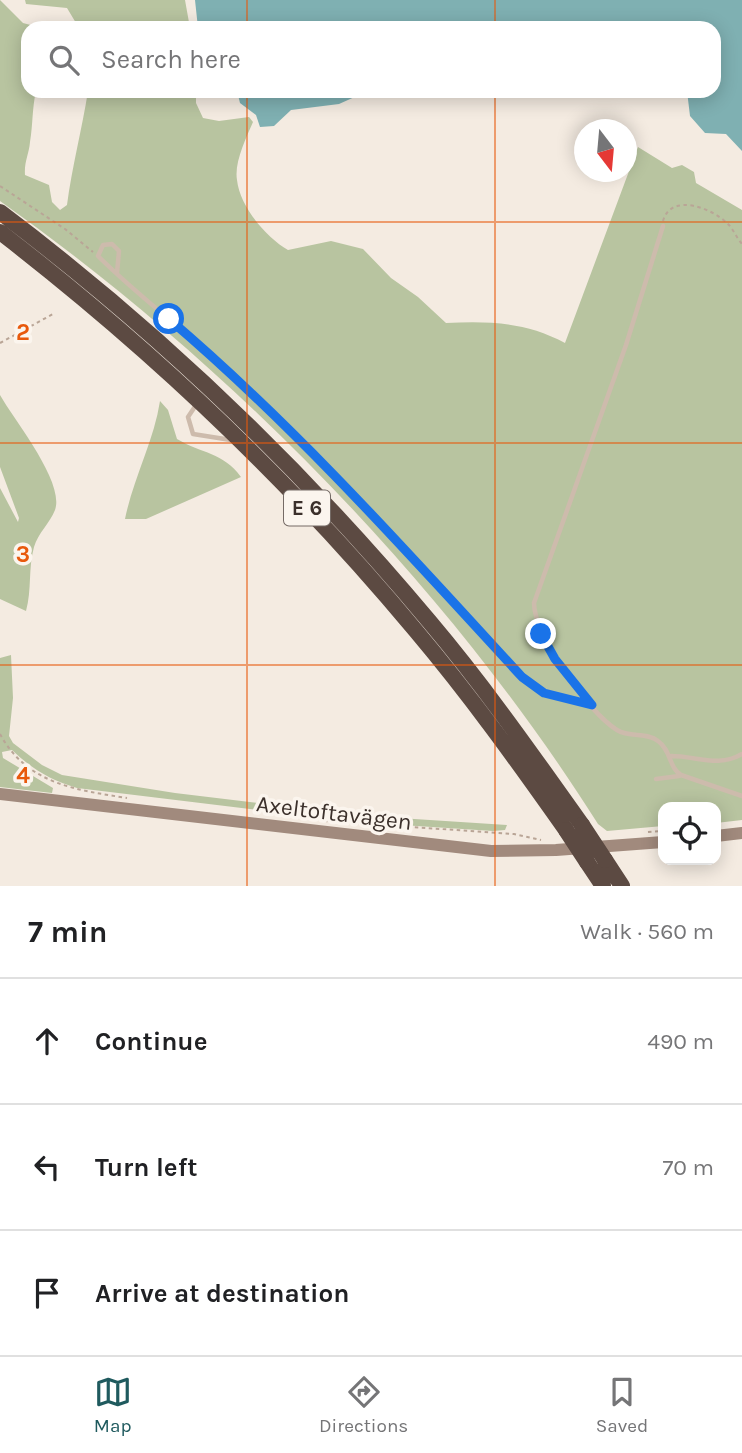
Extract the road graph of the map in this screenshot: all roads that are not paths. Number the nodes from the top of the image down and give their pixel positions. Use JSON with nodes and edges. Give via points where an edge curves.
{"nodes":[{"id":1,"x":0,"y":212,"type":"edge"},
{"id":2,"x":663,"y":226,"type":"road end"},
{"id":3,"x":0,"y":232,"type":"edge"},
{"id":4,"x":117,"y":273,"type":"junction"},
{"id":5,"x":205,"y":395,"type":"junction"},
{"id":6,"x":244,"y":443,"type":"junction"},
{"id":7,"x":592,"y":705,"type":"junction"},
{"id":8,"x":742,"y":754,"type":"edge"},
{"id":9,"x":671,"y":756,"type":"junction"},
{"id":10,"x":681,"y":775,"type":"junction"},
{"id":11,"x":656,"y":779,"type":"dead end"},
{"id":12,"x":0,"y":794,"type":"edge"},
{"id":13,"x":742,"y":796,"type":"edge"},
{"id":14,"x":574,"y":827,"type":"junction"},
{"id":15,"x":742,"y":833,"type":"edge"},
{"id":16,"x":721,"y":835,"type":"edge"},
{"id":17,"x":658,"y":842,"type":"edge"},
{"id":18,"x":603,"y":886,"type":"edge"},
{"id":19,"x":622,"y":886,"type":"edge"}],
"edges":[{"from":1,"to":5,"type":"highway","number":"E 6","via":[[92,284]]},
{"from":2,"to":7,"type":"lane","via":[[622,357],[534,603],[534,616],[548,646]]},
{"from":3,"to":5,"type":"highway","number":"E 6"},
{"from":4,"to":4,"type":"lane","via":[[98,256],[103,245],[116,246],[119,251]]},
{"from":4,"to":7,"type":"lane","via":[[255,394],[522,677],[544,693]]},
{"from":5,"to":6,"type":"highway","number":"E 6"},
{"from":5,"to":6,"type":"lane","via":[[188,417],[193,434]]},
{"from":5,"to":14,"type":"highway","number":"E 6","via":[[302,480],[430,622],[496,705]]},
{"from":6,"to":14,"type":"highway","number":"E 6","via":[[417,631]]},
{"from":7,"to":9,"type":"lane","via":[[616,730],[654,737]]},
{"from":8,"to":9,"type":"lane","via":[[710,762]]},
{"from":9,"to":10,"type":"lane","via":[[673,768]]},
{"from":10,"to":11,"type":"lane"},
{"from":10,"to":13,"type":"lane"},
{"from":12,"to":17,"type":"main road","name":"Axeltoftavägen","via":[[491,851]]},
{"from":14,"to":18,"type":"highway","number":"E 6","bridge":true,"via":[[587,862]]},
{"from":14,"to":19,"type":"highway","number":"E 6","bridge":true},
{"from":15,"to":16,"type":"main road"}]}
